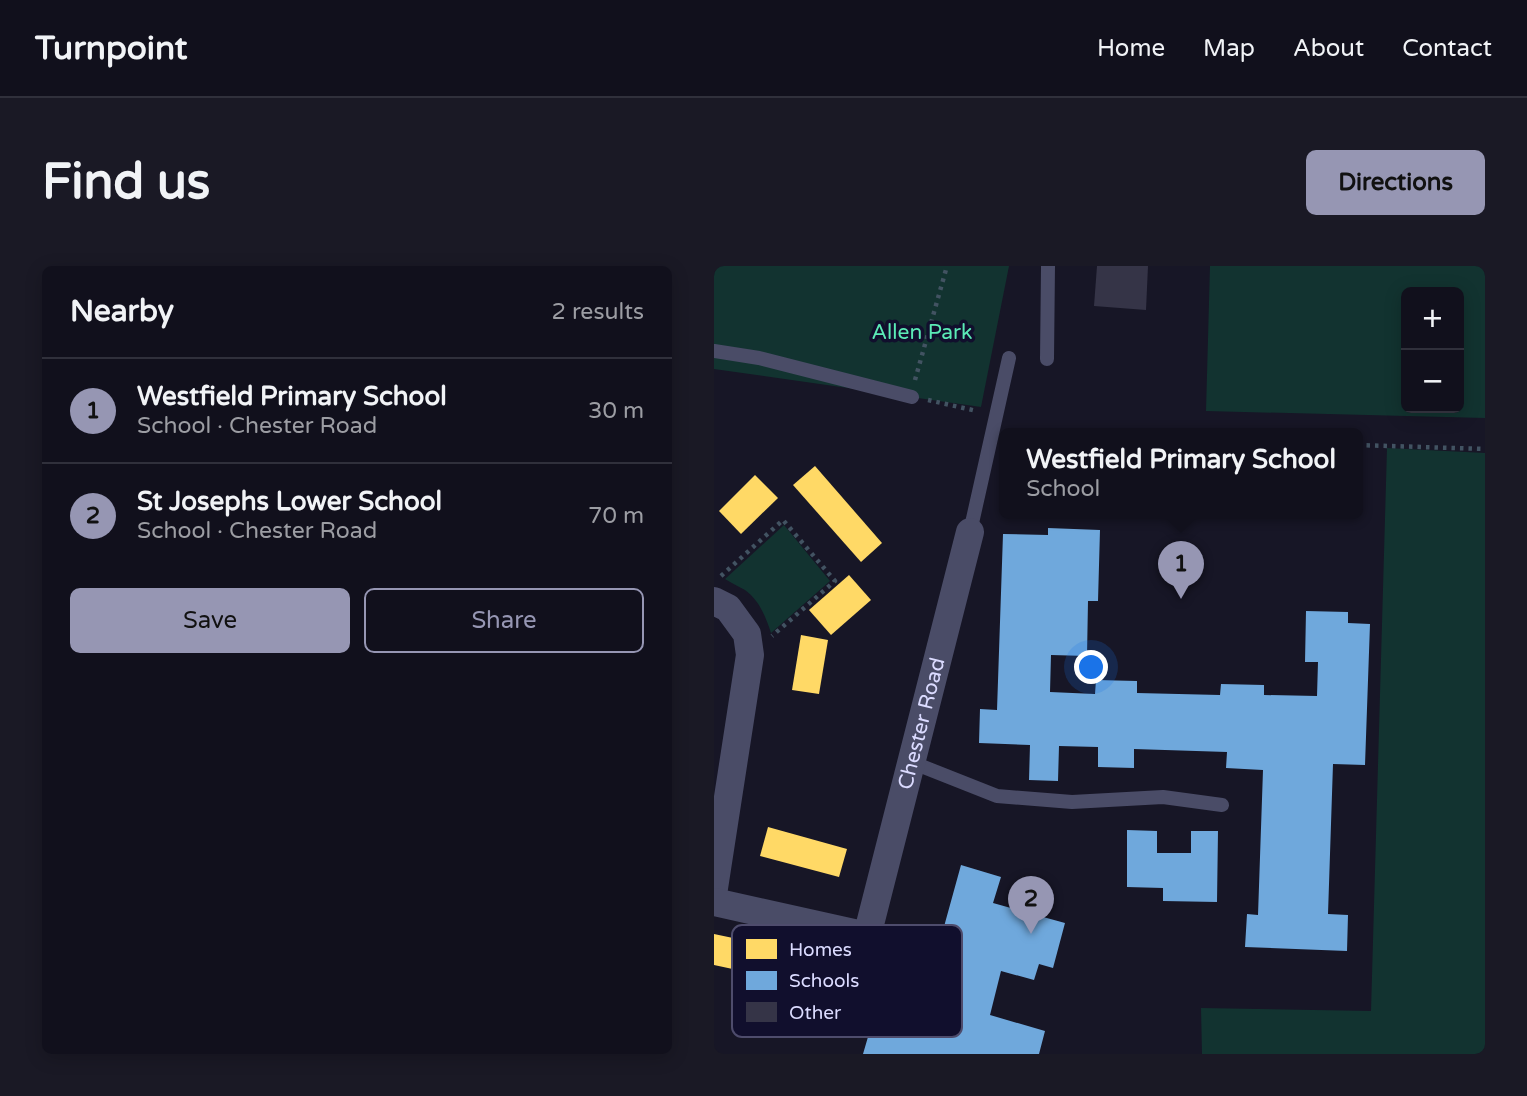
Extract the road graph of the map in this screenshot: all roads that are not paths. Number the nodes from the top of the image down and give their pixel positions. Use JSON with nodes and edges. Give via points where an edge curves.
{"nodes":[{"id":1,"x":1048,"y":266,"type":"edge"},
{"id":2,"x":714,"y":351,"type":"edge"},
{"id":3,"x":1009,"y":358,"type":"dead end"},
{"id":4,"x":1047,"y":359,"type":"dead end"},
{"id":5,"x":912,"y":397,"type":"road end"},
{"id":6,"x":970,"y":532,"type":"joint"},
{"id":7,"x":714,"y":601,"type":"edge"},
{"id":8,"x":911,"y":762,"type":"junction"},
{"id":9,"x":1222,"y":805,"type":"dead end"},
{"id":10,"x":714,"y":888,"type":"edge"},
{"id":11,"x":714,"y":902,"type":"edge"},
{"id":12,"x":818,"y":925,"type":"edge"},
{"id":13,"x":870,"y":925,"type":"edge"}],
"edges":[{"from":1,"to":4,"type":"lane"},
{"from":2,"to":5,"type":"lane","via":[[760,358]]},
{"from":3,"to":6,"type":"lane","name":"Chester Road"},
{"from":6,"to":8,"type":"street","name":"Chester Road"},
{"from":7,"to":10,"type":"street","via":[[729,608],[747,634],[750,654]]},
{"from":8,"to":9,"type":"lane","via":[[997,796],[1072,802],[1163,797]]},
{"from":8,"to":13,"type":"street","name":"Chester Road"},
{"from":11,"to":12,"type":"street","name":"Chester Road"}]}
